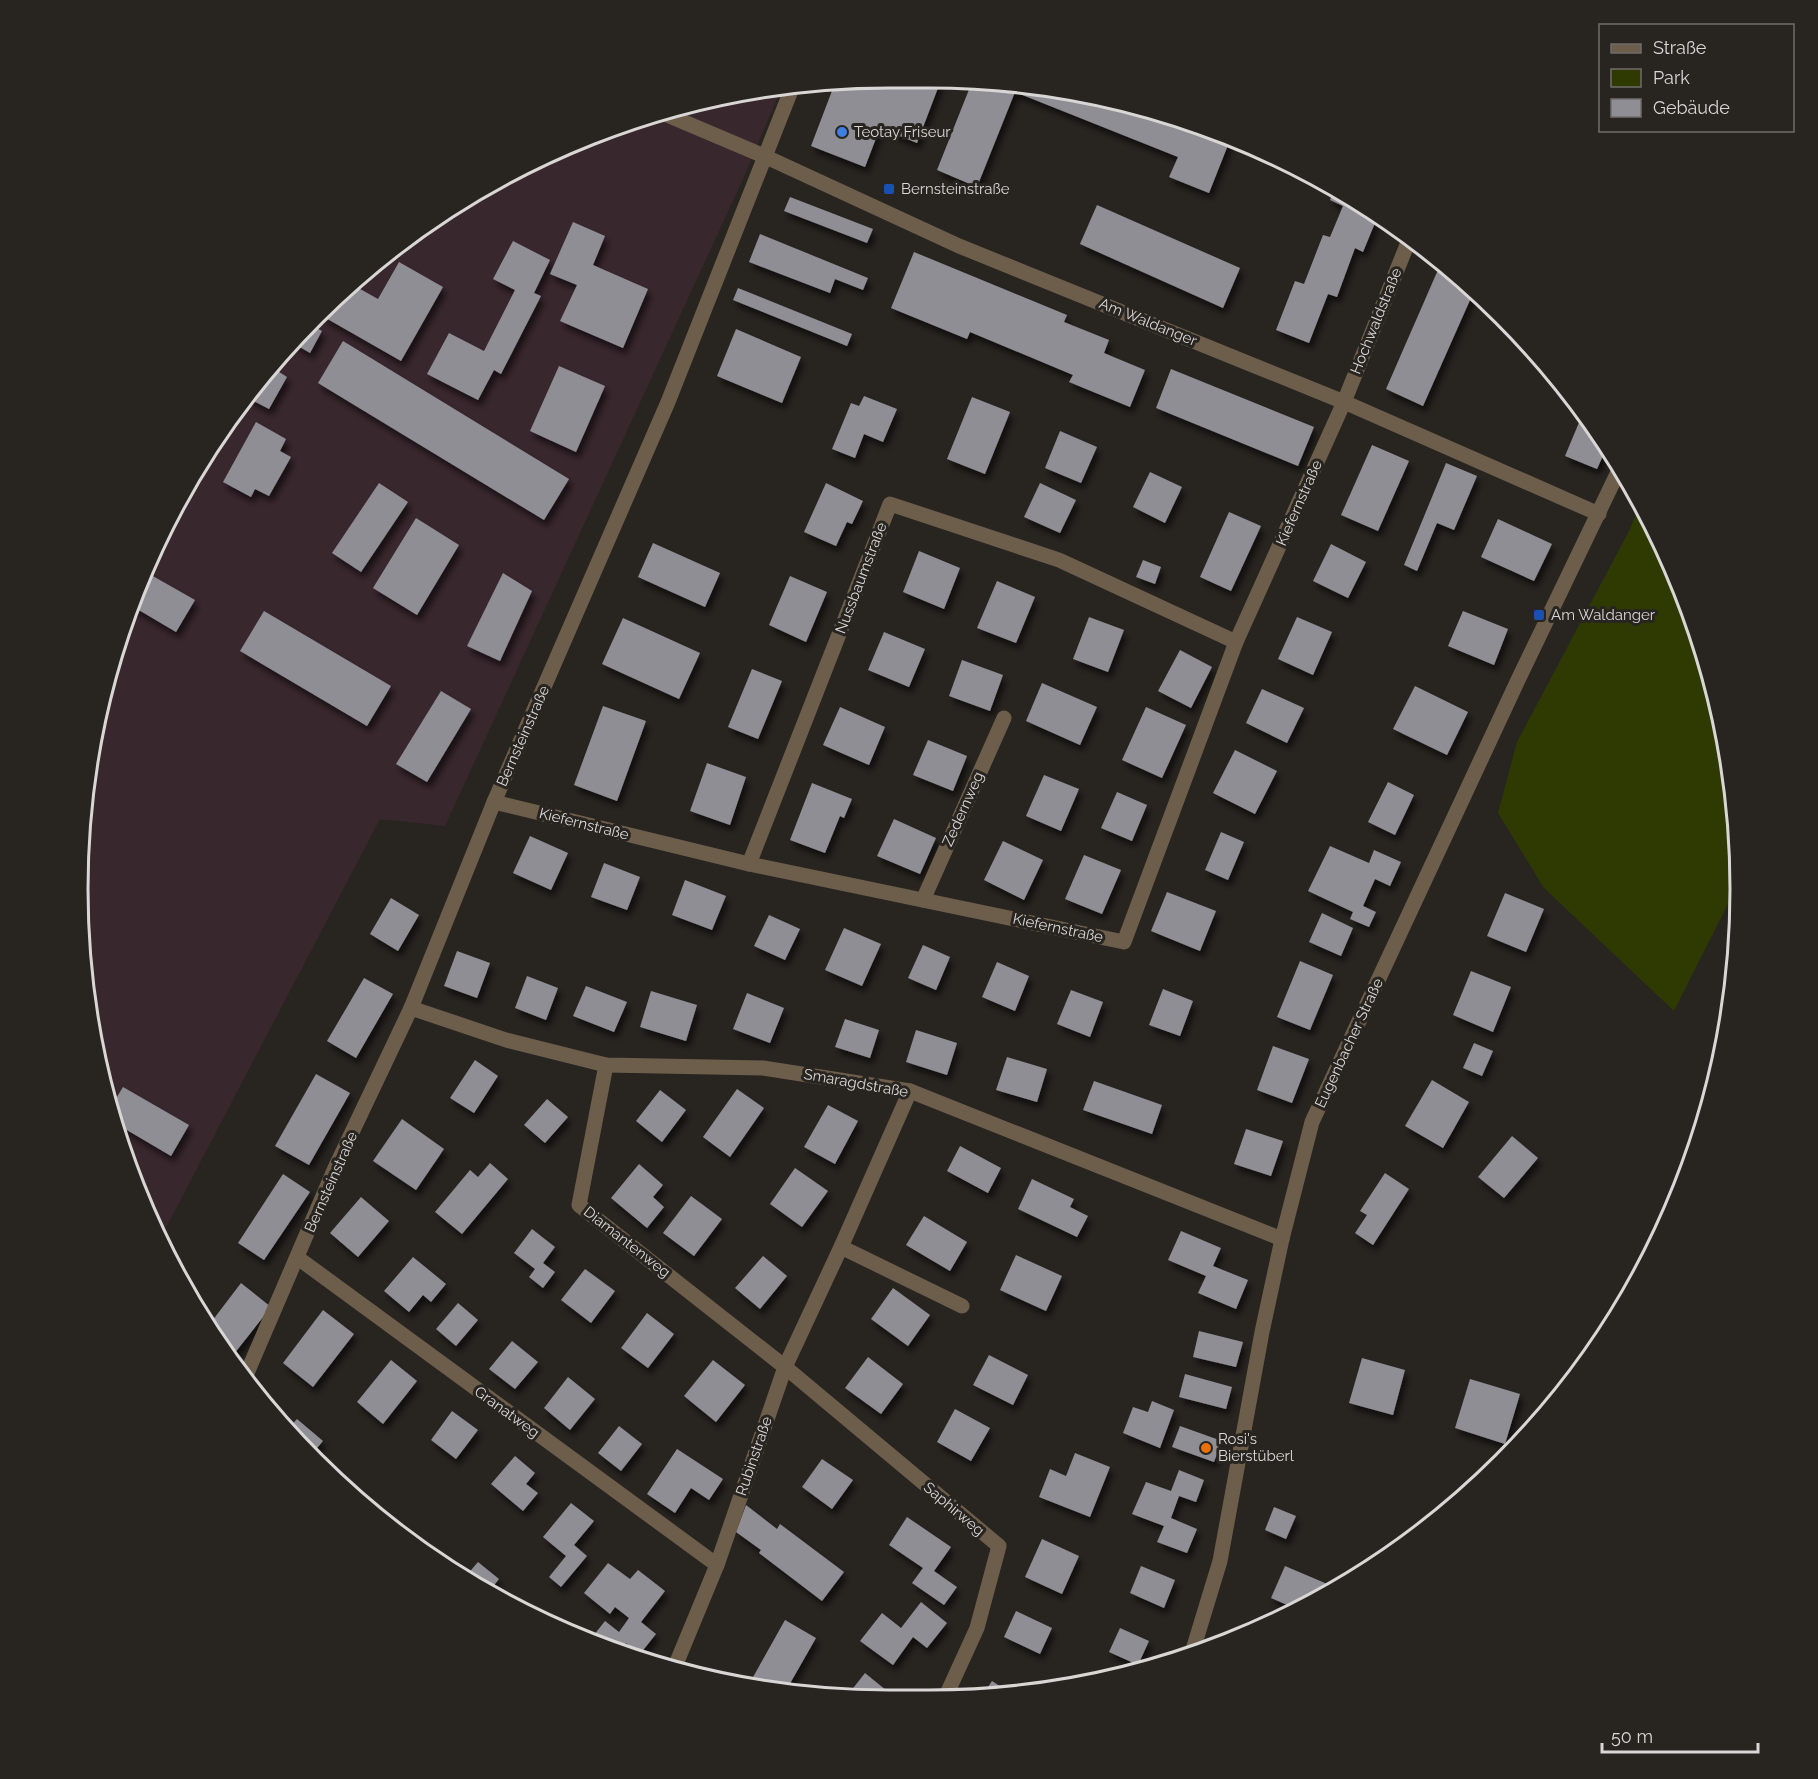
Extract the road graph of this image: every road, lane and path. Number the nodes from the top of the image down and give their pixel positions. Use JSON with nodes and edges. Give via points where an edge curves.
{"nodes":[{"id":1,"x":789,"y":95,"type":"edge"},
{"id":2,"x":675,"y":118,"type":"edge"},
{"id":3,"x":764,"y":156,"type":"junction"},
{"id":4,"x":1406,"y":247,"type":"edge"},
{"id":5,"x":1344,"y":402,"type":"junction"},
{"id":6,"x":1616,"y":478,"type":"edge"},
{"id":7,"x":1599,"y":514,"type":"junction"},
{"id":8,"x":1236,"y":642,"type":"junction"},
{"id":9,"x":1004,"y":718,"type":"dead end"},
{"id":10,"x":494,"y":802,"type":"junction"},
{"id":11,"x":748,"y":864,"type":"junction"},
{"id":12,"x":923,"y":900,"type":"junction"},
{"id":13,"x":411,"y":1008,"type":"junction"},
{"id":14,"x":606,"y":1065,"type":"junction"},
{"id":15,"x":910,"y":1091,"type":"junction"},
{"id":16,"x":1282,"y":1239,"type":"junction"},
{"id":17,"x":841,"y":1247,"type":"junction"},
{"id":18,"x":298,"y":1258,"type":"junction"},
{"id":19,"x":962,"y":1306,"type":"dead end"},
{"id":20,"x":785,"y":1367,"type":"junction"},
{"id":21,"x":249,"y":1370,"type":"edge"},
{"id":22,"x":717,"y":1565,"type":"junction"},
{"id":23,"x":1195,"y":1645,"type":"edge"},
{"id":24,"x":677,"y":1662,"type":"edge"},
{"id":25,"x":949,"y":1690,"type":"edge"}],
"edges":[{"from":1,"to":3,"type":"street","name":"Bernsteinstraße"},
{"from":2,"to":3,"type":"street","name":"Am Waldanger"},
{"from":3,"to":5,"type":"street","name":"Am Waldanger","via":[[959,246]]},
{"from":3,"to":10,"type":"street","name":"Bernsteinstraße","via":[[668,402]]},
{"from":4,"to":5,"type":"street","name":"Hochwaldstraße"},
{"from":5,"to":7,"type":"street","name":"Am Waldanger"},
{"from":5,"to":8,"type":"street","name":"Kiefernstraße"},
{"from":6,"to":7,"type":"street","name":"Eugenbacher Straße"},
{"from":7,"to":16,"type":"street","name":"Eugenbacher Straße","via":[[1312,1122]]},
{"from":8,"to":11,"type":"street","name":"Nussbaumstraße","via":[[1059,560],[890,504]]},
{"from":8,"to":12,"type":"street","name":"Kiefernstraße","via":[[1124,942]]},
{"from":9,"to":12,"type":"street","name":"Zedernweg"},
{"from":10,"to":11,"type":"street","name":"Kiefernstraße"},
{"from":10,"to":13,"type":"street","name":"Bernsteinstraße"},
{"from":11,"to":12,"type":"street","name":"Kiefernstraße"},
{"from":13,"to":14,"type":"street","name":"Smaragdstraße","via":[[506,1040]]},
{"from":13,"to":18,"type":"street","name":"Bernsteinstraße","via":[[335,1168]]},
{"from":14,"to":15,"type":"street","name":"Smaragdstraße","via":[[763,1068]]},
{"from":14,"to":20,"type":"street","name":"Diamantenweg","via":[[579,1205]]},
{"from":15,"to":16,"type":"street","name":"Smaragdstraße"},
{"from":15,"to":17,"type":"street","name":"Rubinstraße"},
{"from":16,"to":23,"type":"street","name":"Eugenbacher Straße","via":[[1259,1343],[1221,1561]]},
{"from":17,"to":19,"type":"street"},
{"from":17,"to":20,"type":"street","name":"Rubinstraße"},
{"from":18,"to":21,"type":"street","name":"Bernsteinstraße"},
{"from":18,"to":22,"type":"street","name":"Granatweg"},
{"from":20,"to":22,"type":"street","name":"Rubinstraße"},
{"from":20,"to":25,"type":"street","name":"Saphirweg","via":[[999,1546],[977,1628]]},
{"from":22,"to":24,"type":"street","name":"Rubinstraße"}]}
